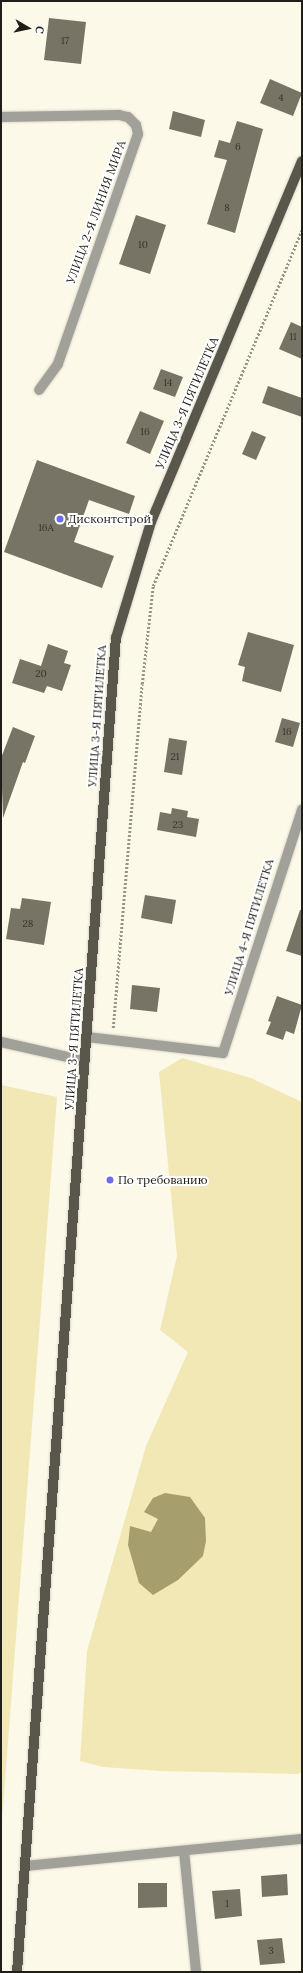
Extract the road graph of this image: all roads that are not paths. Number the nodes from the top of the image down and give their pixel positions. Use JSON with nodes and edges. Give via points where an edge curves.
{"nodes":[{"id":1,"x":1,"y":118,"type":"edge"},
{"id":2,"x":302,"y":161,"type":"edge"},
{"id":3,"x":39,"y":390,"type":"dead end"},
{"id":4,"x":302,"y":810,"type":"edge"},
{"id":5,"x":87,"y":1037,"type":"junction"},
{"id":6,"x":1,"y":1042,"type":"edge"},
{"id":7,"x":85,"y":1061,"type":"junction"},
{"id":8,"x":302,"y":1839,"type":"edge"},
{"id":9,"x":184,"y":1850,"type":"junction"},
{"id":10,"x":25,"y":1866,"type":"junction"},
{"id":11,"x":17,"y":1972,"type":"edge"},
{"id":12,"x":196,"y":1972,"type":"edge"}],
"edges":[{"from":1,"to":3,"type":"street","name":"УЛИЦА 2-Я ЛИНИЯ МИРА","via":[[119,114],[136,124],[138,134],[58,364]]},
{"from":2,"to":5,"type":"main road","name":"УЛИЦА 3-Я ПЯТИЛЕТКА","via":[[151,522],[116,638]]},
{"from":4,"to":5,"type":"street","name":"УЛИЦА 4-Я ПЯТИЛЕТКА","via":[[223,1053]]},
{"from":5,"to":7,"type":"main road","name":"УЛИЦА 3-Я ПЯТИЛЕТКА"},
{"from":6,"to":7,"type":"street"},
{"from":7,"to":10,"type":"main road","name":"УЛИЦА 3-Я ПЯТИЛЕТКА"},
{"from":8,"to":9,"type":"street"},
{"from":9,"to":10,"type":"street"},
{"from":9,"to":12,"type":"street"},
{"from":10,"to":11,"type":"main road","name":"УЛИЦА 3-Я ПЯТИЛЕТКА"}]}
